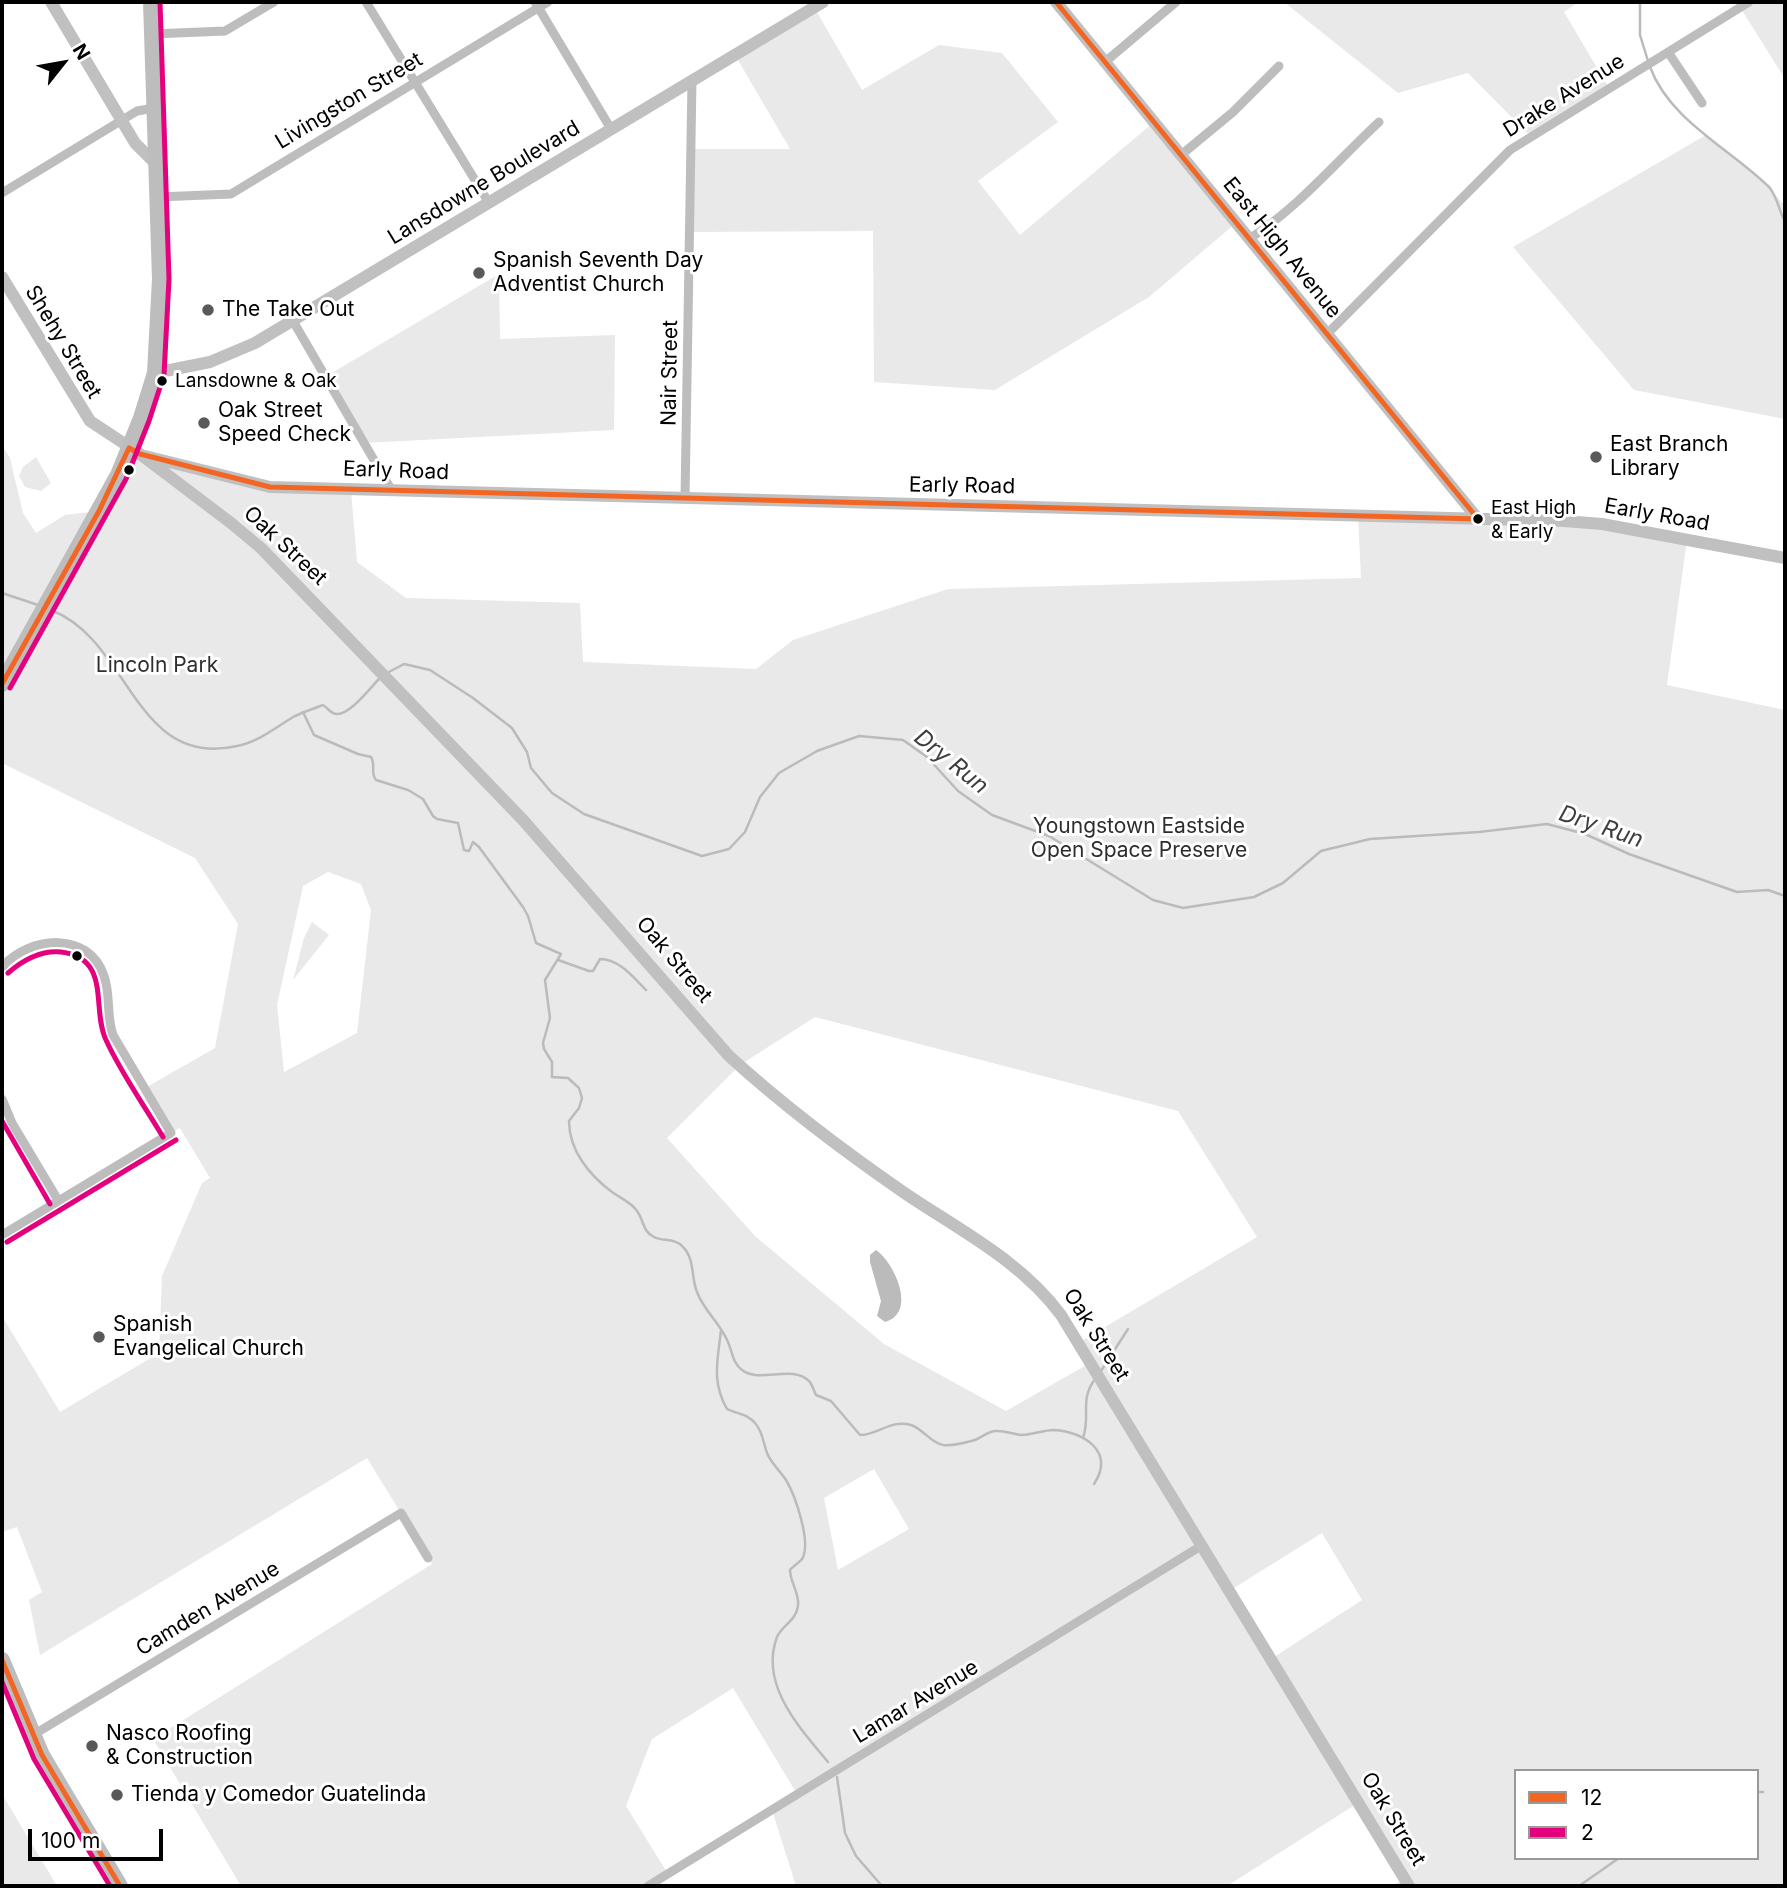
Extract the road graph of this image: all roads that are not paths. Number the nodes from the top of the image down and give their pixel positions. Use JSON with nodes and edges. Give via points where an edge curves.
{"nodes":[{"id":1,"x":51,"y":2,"type":"edge"},
{"id":2,"x":151,"y":2,"type":"edge"},
{"id":3,"x":275,"y":2,"type":"edge"},
{"id":4,"x":366,"y":2,"type":"edge"},
{"id":5,"x":548,"y":2,"type":"edge"},
{"id":6,"x":823,"y":2,"type":"edge"},
{"id":7,"x":1056,"y":2,"type":"edge"},
{"id":8,"x":1176,"y":2,"type":"edge"},
{"id":9,"x":1749,"y":2,"type":"edge"},
{"id":10,"x":537,"y":5,"type":"edge"},
{"id":11,"x":152,"y":34,"type":"junction"},
{"id":12,"x":1665,"y":54,"type":"junction"},
{"id":13,"x":1105,"y":62,"type":"junction"},
{"id":14,"x":1279,"y":66,"type":"dead end"},
{"id":15,"x":692,"y":81,"type":"junction"},
{"id":16,"x":415,"y":82,"type":"junction"},
{"id":17,"x":1702,"y":103,"type":"dead end"},
{"id":18,"x":154,"y":108,"type":"junction"},
{"id":19,"x":122,"y":121,"type":"junction"},
{"id":20,"x":1379,"y":122,"type":"dead end"},
{"id":21,"x":611,"y":129,"type":"junction"},
{"id":22,"x":1181,"y":155,"type":"junction"},
{"id":23,"x":155,"y":163,"type":"junction"},
{"id":24,"x":2,"y":193,"type":"edge"},
{"id":25,"x":158,"y":197,"type":"junction"},
{"id":26,"x":489,"y":203,"type":"junction"},
{"id":27,"x":1249,"y":239,"type":"junction"},
{"id":28,"x":2,"y":277,"type":"edge"},
{"id":29,"x":293,"y":321,"type":"junction"},
{"id":30,"x":1327,"y":334,"type":"junction"},
{"id":31,"x":155,"y":373,"type":"junction"},
{"id":32,"x":134,"y":451,"type":"junction"},
{"id":33,"x":392,"y":491,"type":"junction"},
{"id":34,"x":685,"y":498,"type":"junction"},
{"id":35,"x":1478,"y":519,"type":"junction"},
{"id":36,"x":1785,"y":558,"type":"edge"},
{"id":37,"x":2,"y":684,"type":"edge"},
{"id":38,"x":2,"y":967,"type":"edge"},
{"id":39,"x":2,"y":1099,"type":"edge"},
{"id":40,"x":58,"y":1200,"type":"junction"},
{"id":41,"x":2,"y":1235,"type":"edge"},
{"id":42,"x":1201,"y":1546,"type":"junction"},
{"id":43,"x":428,"y":1558,"type":"dead end"},
{"id":44,"x":2,"y":1660,"type":"edge"},
{"id":45,"x":33,"y":1735,"type":"junction"},
{"id":46,"x":120,"y":1886,"type":"edge"},
{"id":47,"x":648,"y":1886,"type":"edge"},
{"id":48,"x":1409,"y":1886,"type":"edge"}],
"edges":[{"from":1,"to":19,"type":"street"},
{"from":2,"to":11,"type":"highway"},
{"from":3,"to":11,"type":"street","via":[[225,31]]},
{"from":4,"to":16,"type":"street"},
{"from":5,"to":10,"type":"street","name":"Livingston Street"},
{"from":6,"to":15,"type":"street","name":"Lansdowne Boulevard"},
{"from":7,"to":13,"type":"street","name":"East High Avenue"},
{"from":8,"to":13,"type":"street"},
{"from":9,"to":12,"type":"street","name":"Drake Avenue"},
{"from":10,"to":16,"type":"street","name":"Livingston Street"},
{"from":10,"to":21,"type":"street"},
{"from":11,"to":18,"type":"highway"},
{"from":12,"to":17,"type":"street"},
{"from":12,"to":30,"type":"street","name":"Drake Avenue","via":[[1510,150]]},
{"from":13,"to":22,"type":"street","name":"East High Avenue"},
{"from":14,"to":22,"type":"street"},
{"from":15,"to":21,"type":"street","name":"Lansdowne Boulevard"},
{"from":15,"to":34,"type":"street","name":"Nair Street"},
{"from":16,"to":25,"type":"street","name":"Livingston Street","via":[[231,194]]},
{"from":16,"to":26,"type":"street"},
{"from":18,"to":19,"type":"street","via":[[137,111]]},
{"from":18,"to":23,"type":"highway"},
{"from":19,"to":23,"type":"street"},
{"from":19,"to":24,"type":"street"},
{"from":20,"to":27,"type":"street","via":[[1301,199]]},
{"from":21,"to":26,"type":"street","name":"Lansdowne Boulevard"},
{"from":22,"to":27,"type":"street","name":"East High Avenue"},
{"from":23,"to":25,"type":"highway"},
{"from":25,"to":31,"type":"highway","via":[[160,309]]},
{"from":26,"to":29,"type":"street","name":"Lansdowne Boulevard"},
{"from":27,"to":30,"type":"street","name":"East High Avenue"},
{"from":28,"to":32,"type":"street","name":"Shehy Street","via":[[85,415]]},
{"from":29,"to":31,"type":"street","name":"Lansdowne Boulevard","via":[[220,359]]},
{"from":29,"to":33,"type":"street"},
{"from":30,"to":35,"type":"street","name":"East High Avenue"},
{"from":31,"to":32,"type":"highway"},
{"from":32,"to":33,"type":"street","name":"Early Road","via":[[270,487]]},
{"from":32,"to":37,"type":"highway"},
{"from":32,"to":42,"type":"street","name":"Oak Street","via":[[231,523],[310,597],[523,820],[729,1056],[874,1171],[1030,1278],[1078,1343]]},
{"from":33,"to":34,"type":"street","name":"Early Road"},
{"from":34,"to":35,"type":"street","name":"Early Road"},
{"from":35,"to":36,"type":"street","name":"Early Road","via":[[1602,524]]},
{"from":38,"to":40,"type":"street","via":[[27,948],[51,942],[76,946],[92,957],[105,978],[113,1035],[172,1133]]},
{"from":39,"to":40,"type":"street"},
{"from":40,"to":41,"type":"street"},
{"from":42,"to":47,"type":"street","name":"Lamar Avenue"},
{"from":42,"to":48,"type":"street","name":"Oak Street"},
{"from":43,"to":45,"type":"street","name":"Camden Avenue","via":[[401,1513]]},
{"from":44,"to":45,"type":"highway"},
{"from":45,"to":46,"type":"highway"}]}
